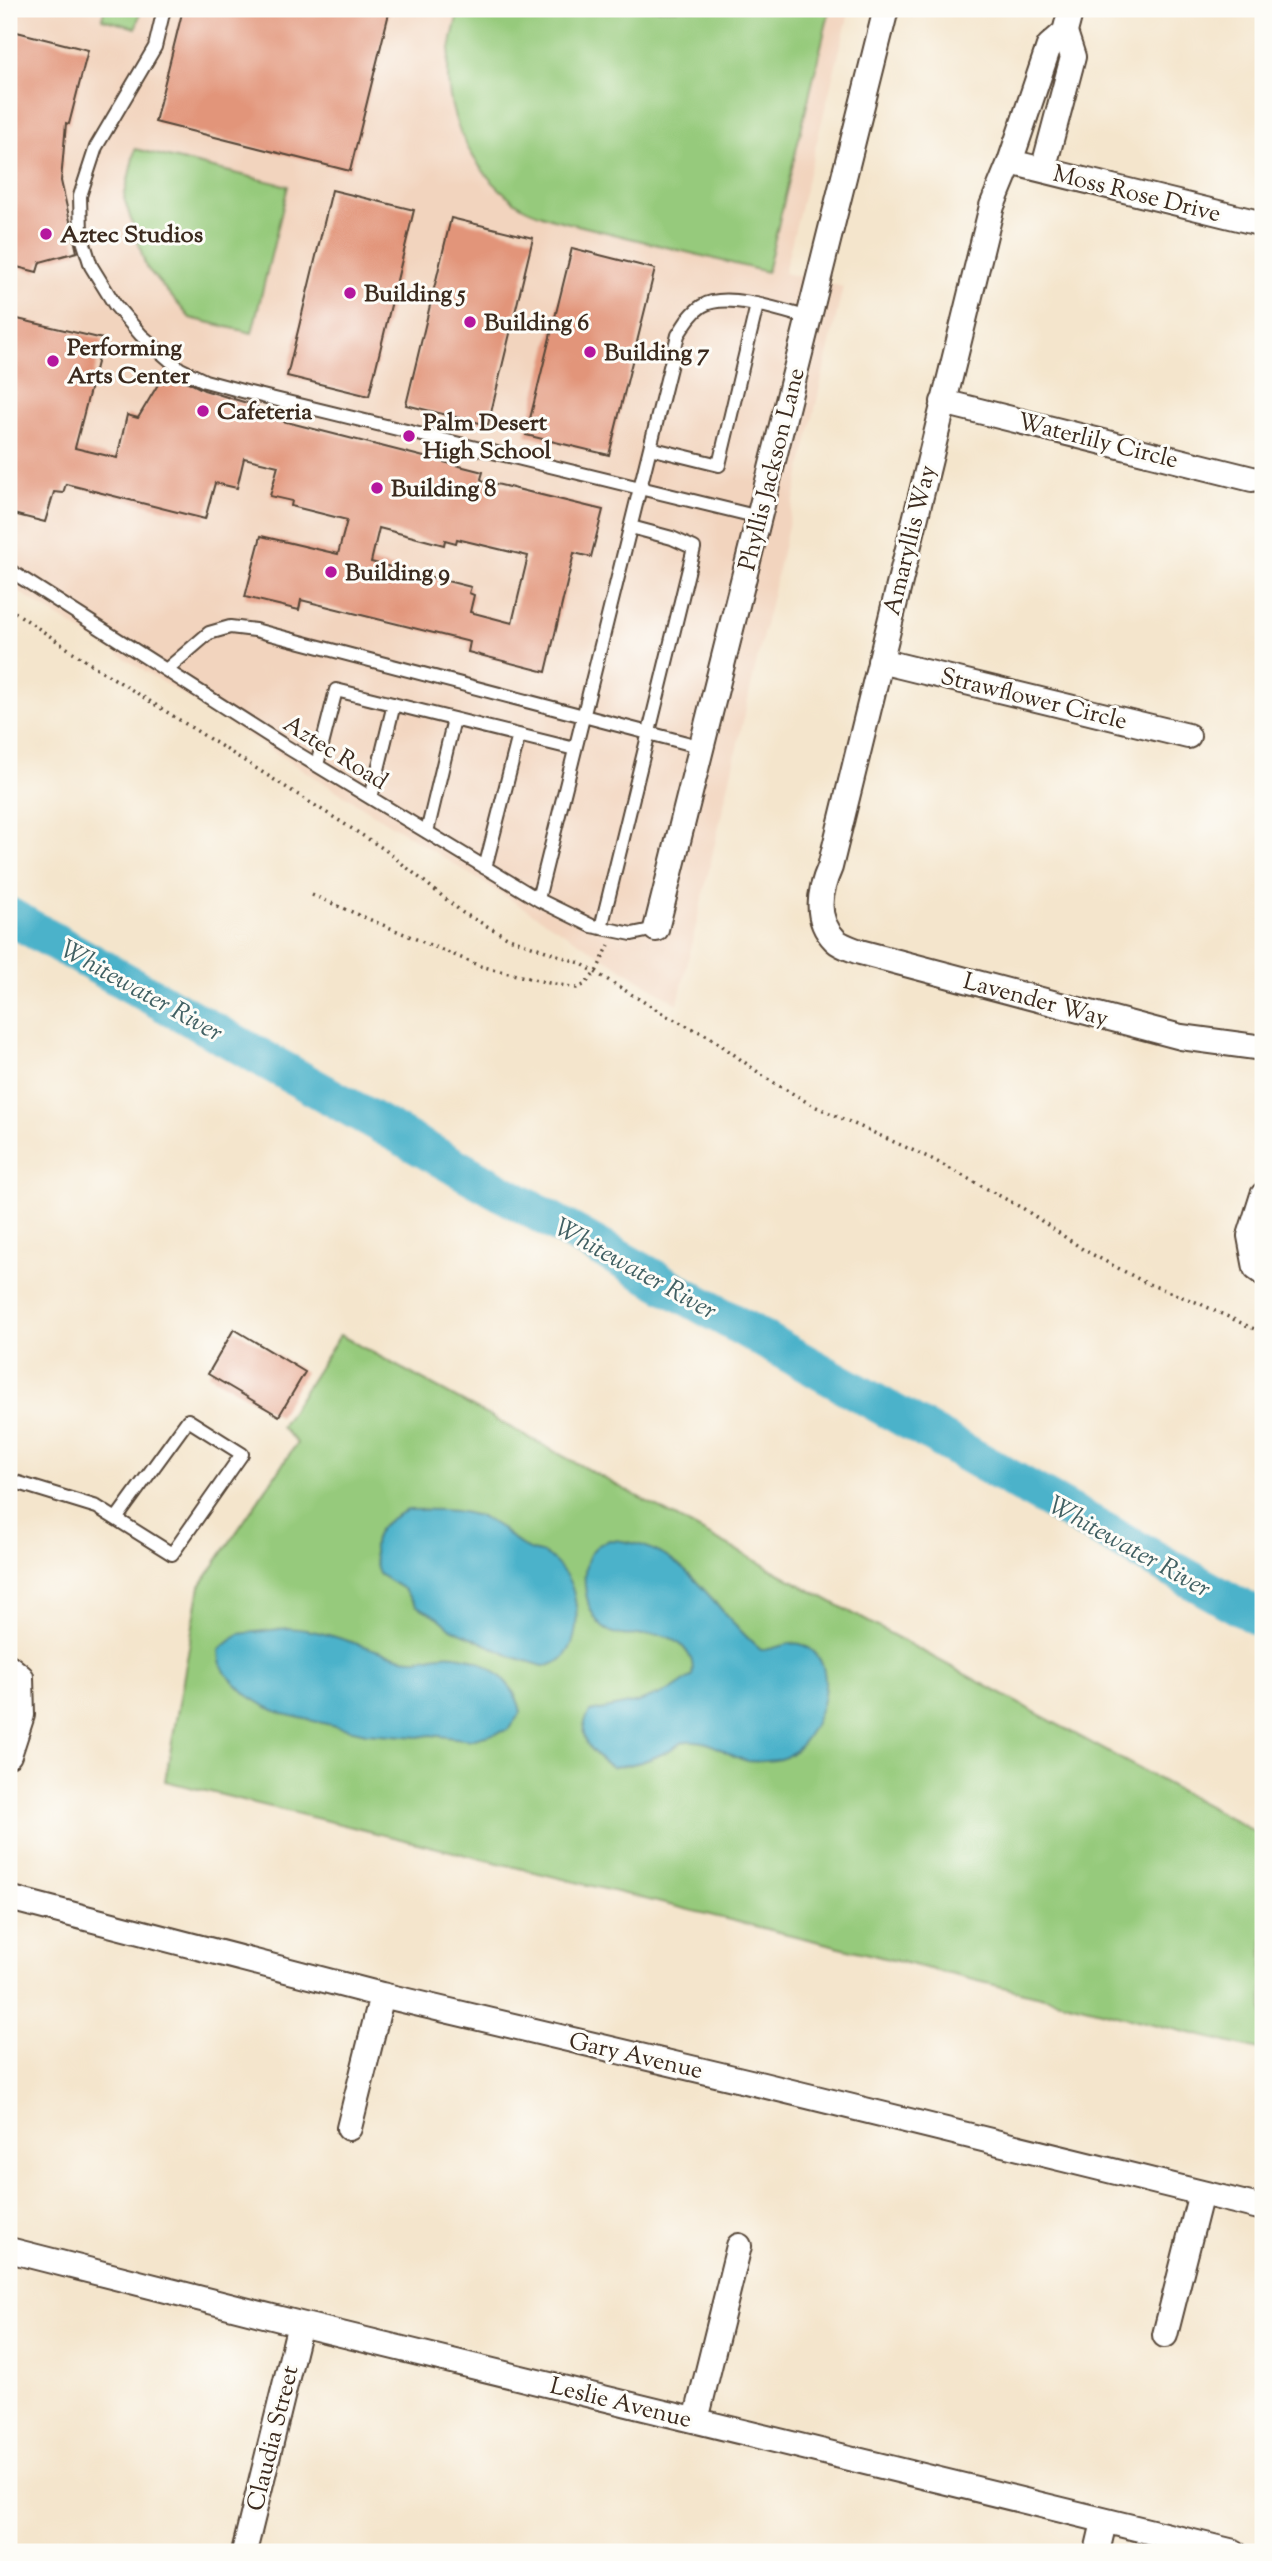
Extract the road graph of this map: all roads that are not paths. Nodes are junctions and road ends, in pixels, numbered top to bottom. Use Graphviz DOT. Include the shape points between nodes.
graph roads {
  1 [pos="164,9"];
  2 [pos="886,9"];
  3 [pos="1068,21"];
  4 [pos="1049,92"];
  5 [pos="1010,162"];
  6 [pos="1043,170"];
  7 [pos="1263,223"];
  8 [pos="757,305"];
  9 [pos="809,318"];
  10 [pos="943,402"];
  11 [pos="650,448"];
  12 [pos="1252,479"];
  13 [pos="641,487"];
  14 [pos="759,517"];
  15 [pos="631,527"];
  16 [pos="9,570"];
  17 [pos="880,661"];
  18 [pos="166,670"];
  19 [pos="394,704"];
  20 [pos="583,716"];
  21 [pos="454,719"];
  22 [pos="648,733"];
  23 [pos="519,735"];
  24 [pos="1188,736"];
  25 [pos="702,747"];
  26 [pos="575,749"];
  27 [pos="317,765"];
  28 [pos="371,798"];
  29 [pos="427,832"];
  30 [pos="485,868"];
  31 [pos="538,899"];
  32 [pos="821,921"];
  33 [pos="601,929"];
  34 [pos="656,929"];
  35 [pos="1263,1048"];
  36 [pos="1263,1195"];
  37 [pos="1263,1273"];
  38 [pos="9,1480"];
  39 [pos="116,1519"];
  40 [pos="15,1672"];
  41 [pos="9,1755"];
  42 [pos="9,1898"];
  43 [pos="382,1995"];
  44 [pos="349,2128"];
  45 [pos="1201,2193"];
  46 [pos="1263,2208"];
  47 [pos="739,2246"];
  48 [pos="9,2250"];
  49 [pos="300,2324"];
  50 [pos="1165,2335"];
  51 [pos="696,2420"];
  52 [pos="1104,2522"];
  53 [pos="244,2552"];
  54 [pos="1097,2552"];
  55 [pos="1234,2552"];
  1 -- 13 [label="lane" via="155,47 96,147 80,196 81,234 91,266 141,335 180,369 205,381"];
  2 -- 9 [label="street, Phyllis Jackson Lane"];
  3 -- 4 [label="street" via="1073,57"];
  4 -- 5 [label="street, Amaryllis Way"];
  4 -- 6 [label="street"];
  5 -- 6 [label="street, Moss Rose Drive"];
  5 -- 10 [label="street, Amaryllis Way" via="992,206"];
  6 -- 7 [label="street, Moss Rose Drive"];
  8 -- 9 [label="lane"];
  8 -- 11 [label="lane" via="719,300 704,304 691,315 678,335"];
  8 -- 11 [label="lane" via="719,465"];
  9 -- 14 [label="street, Phyllis Jackson Lane"];
  10 -- 12 [label="street, Waterlily Circle"];
  10 -- 17 [label="street, Amaryllis Way"];
  11 -- 13 [label="lane"];
  13 -- 14 [label="lane"];
  13 -- 15 [label="lane"];
  14 -- 25 [label="street, Phyllis Jackson Lane"];
  15 -- 20 [label="lane"];
  15 -- 22 [label="lane" via="694,548"];
  16 -- 18 [label="lane, Aztec Road"];
  17 -- 24 [label="street, Strawflower Circle"];
  17 -- 32 [label="street, Amaryllis Way" via="821,889"];
  18 -- 20 [label="lane" via="209,633 230,626"];
  18 -- 27 [label="lane, Aztec Road"];
  19 -- 21 [label="lane"];
  19 -- 27 [label="lane" via="336,690"];
  19 -- 28 [label="lane"];
  20 -- 22 [label="lane"];
  20 -- 26 [label="lane"];
  21 -- 23 [label="lane"];
  21 -- 29 [label="lane"];
  22 -- 25 [label="lane"];
  22 -- 33 [label="lane"];
  23 -- 26 [label="lane"];
  23 -- 30 [label="lane"];
  25 -- 34 [label="street, Phyllis Jackson Lane"];
  26 -- 31 [label="lane"];
  27 -- 28 [label="lane, Aztec Road"];
  28 -- 29 [label="lane, Aztec Road"];
  29 -- 30 [label="lane, Aztec Road"];
  30 -- 31 [label="lane, Aztec Road"];
  31 -- 33 [label="lane, Aztec Road"];
  32 -- 35 [label="street, Lavender Way" via="836,941 860,953 1181,1037"];
  33 -- 34 [label="lane, Aztec Road" via="632,934"];
  36 -- 37 [label="street" via="1250,1236 1256,1268"];
  38 -- 39 [label="lane" via="97,1507"];
  39 -- 39 [label="lane" via="172,1555 243,1454 188,1420"];
  40 -- 41 [label="street" via="22,1715"];
  42 -- 43 [label="street, Gary Avenue"];
  43 -- 44 [label="street"];
  43 -- 45 [label="street, Gary Avenue"];
  45 -- 46 [label="street, Gary Avenue"];
  45 -- 50 [label="street"];
  47 -- 51 [label="street"];
  48 -- 49 [label="street, Leslie Avenue"];
  49 -- 51 [label="street, Leslie Avenue"];
  49 -- 53 [label="street, Claudia Street"];
  51 -- 52 [label="street, Leslie Avenue"];
  52 -- 54 [label="street"];
  52 -- 55 [label="street, Leslie Avenue"];
}
